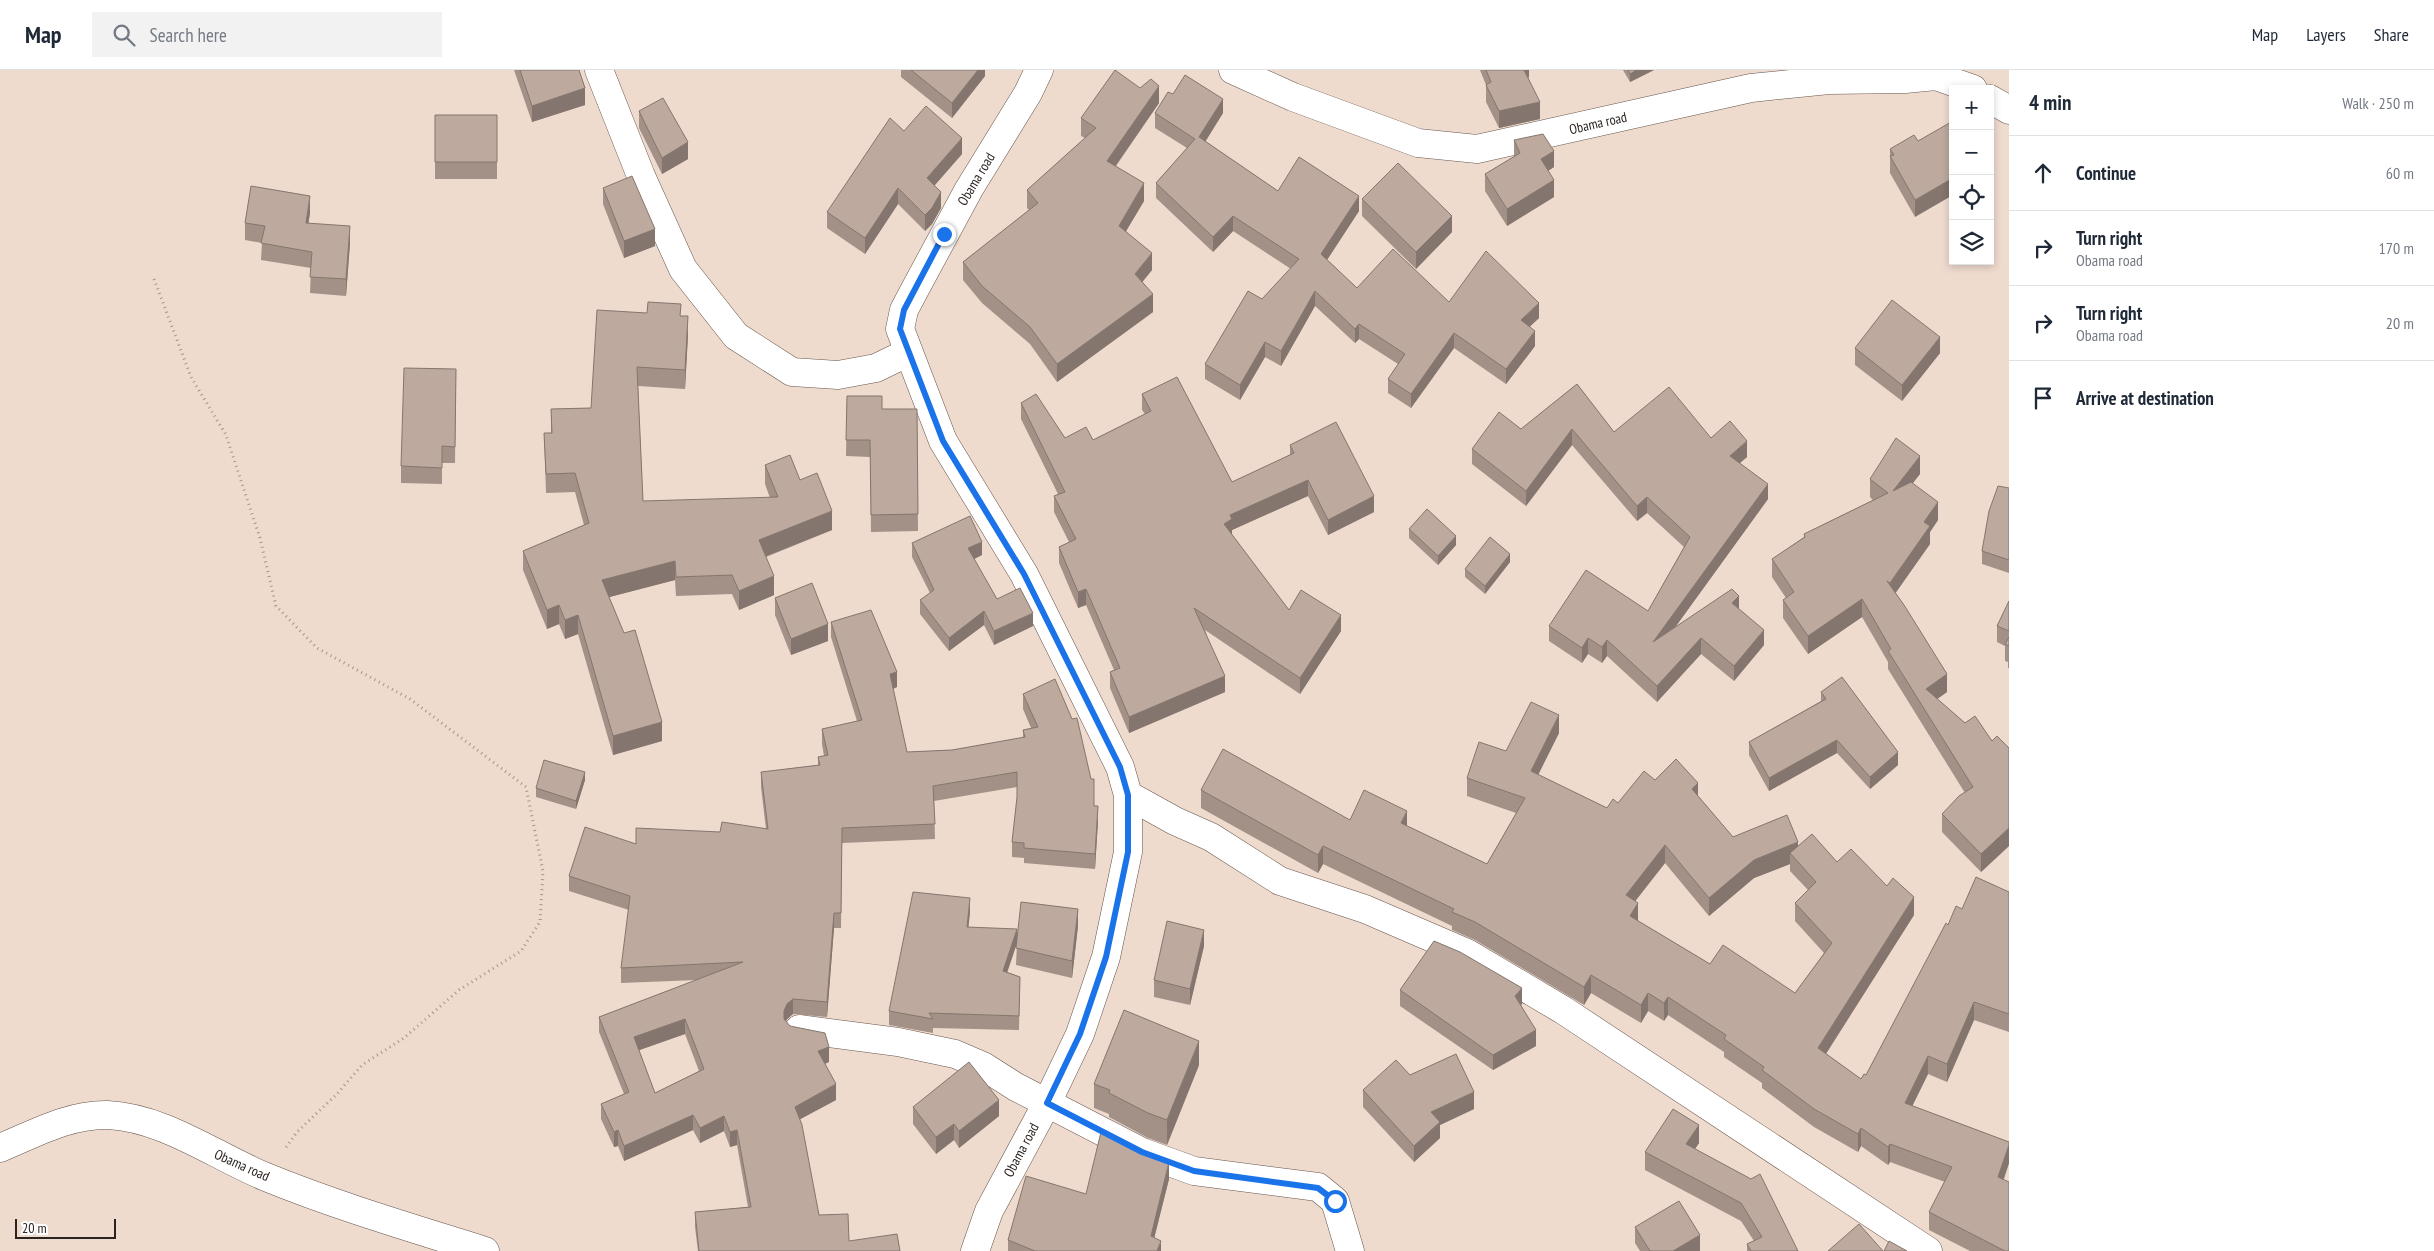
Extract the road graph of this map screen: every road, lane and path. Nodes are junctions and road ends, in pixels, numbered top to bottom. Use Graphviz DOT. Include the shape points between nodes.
graph roads {
  1 [pos="599,70"];
  2 [pos="1039,70"];
  3 [pos="1233,70"];
  4 [pos="1962,85"];
  5 [pos="1994,101"];
  6 [pos="2009,110"];
  7 [pos="154,279"];
  8 [pos="909,352"];
  9 [pos="1128,795"];
  10 [pos="799,1029"];
  11 [pos="1047,1103"];
  12 [pos="0,1148"];
  13 [pos="266,1177"];
  14 [pos="485,1251"];
  15 [pos="975,1251"];
  16 [pos="1350,1251"];
  17 [pos="1928,1251"];
  1 -- 8 [label="street" via="641,176 683,269 736,336 792,372 838,375 876,368"];
  2 -- 8 [label="street, Obama road" via="969,189 904,310 900,329"];
  3 -- 4 [label="street, Obama road" via="1293,97 1418,143 1477,150 1751,88 1829,80 1936,76"];
  5 -- 6 [label="street"];
  7 -- 13 [label="path" via="191,377 226,435 260,538 276,606 317,648 410,699 526,787 543,871 540,922 521,951 459,990 404,1038 362,1065 297,1132"];
  8 -- 9 [label="street, Obama road" via="943,441 1024,574 1120,767"];
  9 -- 11 [label="street, Obama road" via="1128,852 1106,957 1080,1034"];
  9 -- 17 [label="street" via="1211,837 1280,881 1366,909 1467,954 1563,1010"];
  10 -- 11 [label="street" via="898,1042 955,1054 983,1066"];
  11 -- 15 [label="street, Obama road" via="989,1211"];
  11 -- 16 [label="street" via="1142,1152 1194,1171 1318,1188 1335,1201"];
  12 -- 13 [label="street, Obama road" via="62,1121 107,1115 152,1123"];
  13 -- 14 [label="street, Obama road" via="379,1218"];
}
